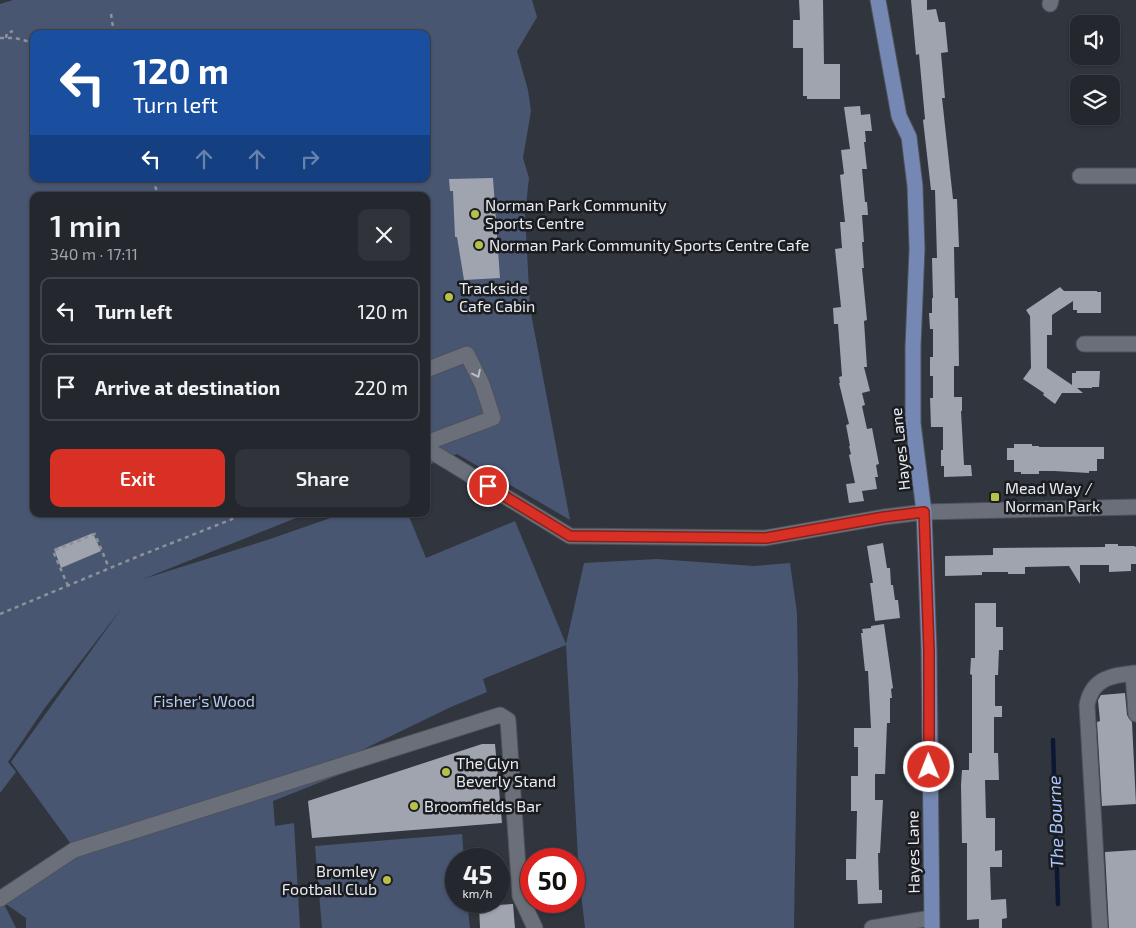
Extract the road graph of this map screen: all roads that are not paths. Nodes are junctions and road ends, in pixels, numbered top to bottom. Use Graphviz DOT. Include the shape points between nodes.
graph roads {
  1 [pos="878,0"];
  2 [pos="1080,176"];
  3 [pos="1136,176"];
  4 [pos="1084,344"];
  5 [pos="1136,344"];
  6 [pos="430,368"];
  7 [pos="430,442"];
  8 [pos="430,448"];
  9 [pos="1136,507"];
  10 [pos="924,512"];
  11 [pos="1135,673"];
  12 [pos="1136,714"];
  13 [pos="0,899"];
  14 [pos="932,923"];
  15 [pos="535,928"];
  16 [pos="872,928"];
  17 [pos="1100,928"];
  1 -- 10 [label="main road, Hayes Lane" via="899,116 909,137 915,186 917,249 912,346 913,423"];
  2 -- 3 [label="street"];
  4 -- 5 [label="street"];
  6 -- 7 [label="street, one-way" via="467,354 482,384 493,418"];
  8 -- 10 [label="street" via="570,536 766,538"];
  9 -- 10 [label="street"];
  10 -- 14 [label="main road, Hayes Lane"];
  11 -- 12 [label="street"];
  11 -- 17 [label="street" via="1111,676 1102,681 1089,696 1087,705"];
  13 -- 15 [label="street" via="74,850 500,715 508,720 520,896"];
  14 -- 16 [label="street"];
}
